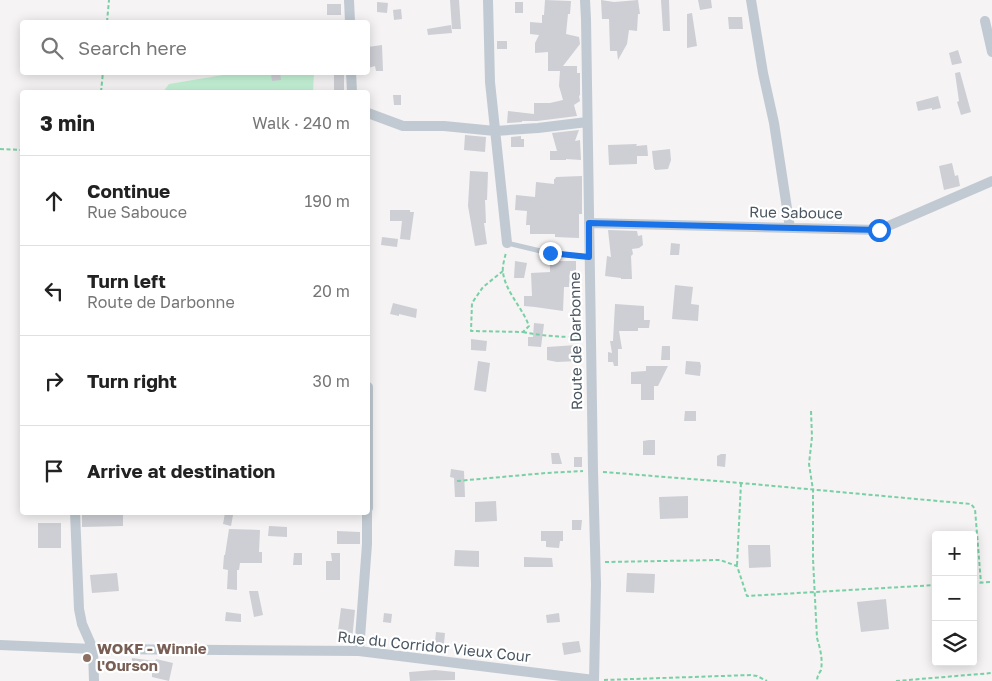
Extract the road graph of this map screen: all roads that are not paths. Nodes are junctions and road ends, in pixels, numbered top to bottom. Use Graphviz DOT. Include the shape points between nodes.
graph roads {
  1 [pos="349,0"];
  2 [pos="488,0"];
  3 [pos="584,0"];
  4 [pos="751,0"];
  5 [pos="350,20"];
  6 [pos="985,21"];
  7 [pos="992,52"];
  8 [pos="351,75"];
  9 [pos="352,90"];
  10 [pos="370,114"];
  11 [pos="587,122"];
  12 [pos="495,131"];
  13 [pos="992,181"];
  14 [pos="589,223"];
  15 [pos="790,228"];
  16 [pos="507,244"];
  17 [pos="589,257"];
  18 [pos="75,515"];
  19 [pos="368,515"];
  20 [pos="0,645"];
  21 [pos="93,649"];
  22 [pos="359,651"];
  23 [pos="94,681"];
  24 [pos="594,681"];
  1 -- 5 [label="street"];
  2 -- 12 [label="street"];
  3 -- 11 [label="street, Route de Darbonne"];
  4 -- 15 [label="street"];
  6 -- 7 [label="street"];
  8 -- 9 [label="street"];
  10 -- 12 [label="street" via="403,126"];
  11 -- 12 [label="street"];
  11 -- 14 [label="street, Route de Darbonne"];
  12 -- 16 [label="street"];
  13 -- 15 [label="street, Rue Sabouce" via="879,230"];
  14 -- 15 [label="street, Rue Sabouce"];
  14 -- 17 [label="street, Route de Darbonne"];
  16 -- 17 [label="lane"];
  17 -- 24 [label="street, Route de Darbonne" via="596,562"];
  18 -- 21 [label="street" via="79,609"];
  19 -- 22 [label="street"];
  20 -- 21 [label="street, Rue du Corridor Vieux Cour"];
  21 -- 22 [label="street, Rue du Corridor Vieux Cour"];
  21 -- 23 [label="street"];
  22 -- 24 [label="street, Rue du Corridor Vieux Cour"];
}
